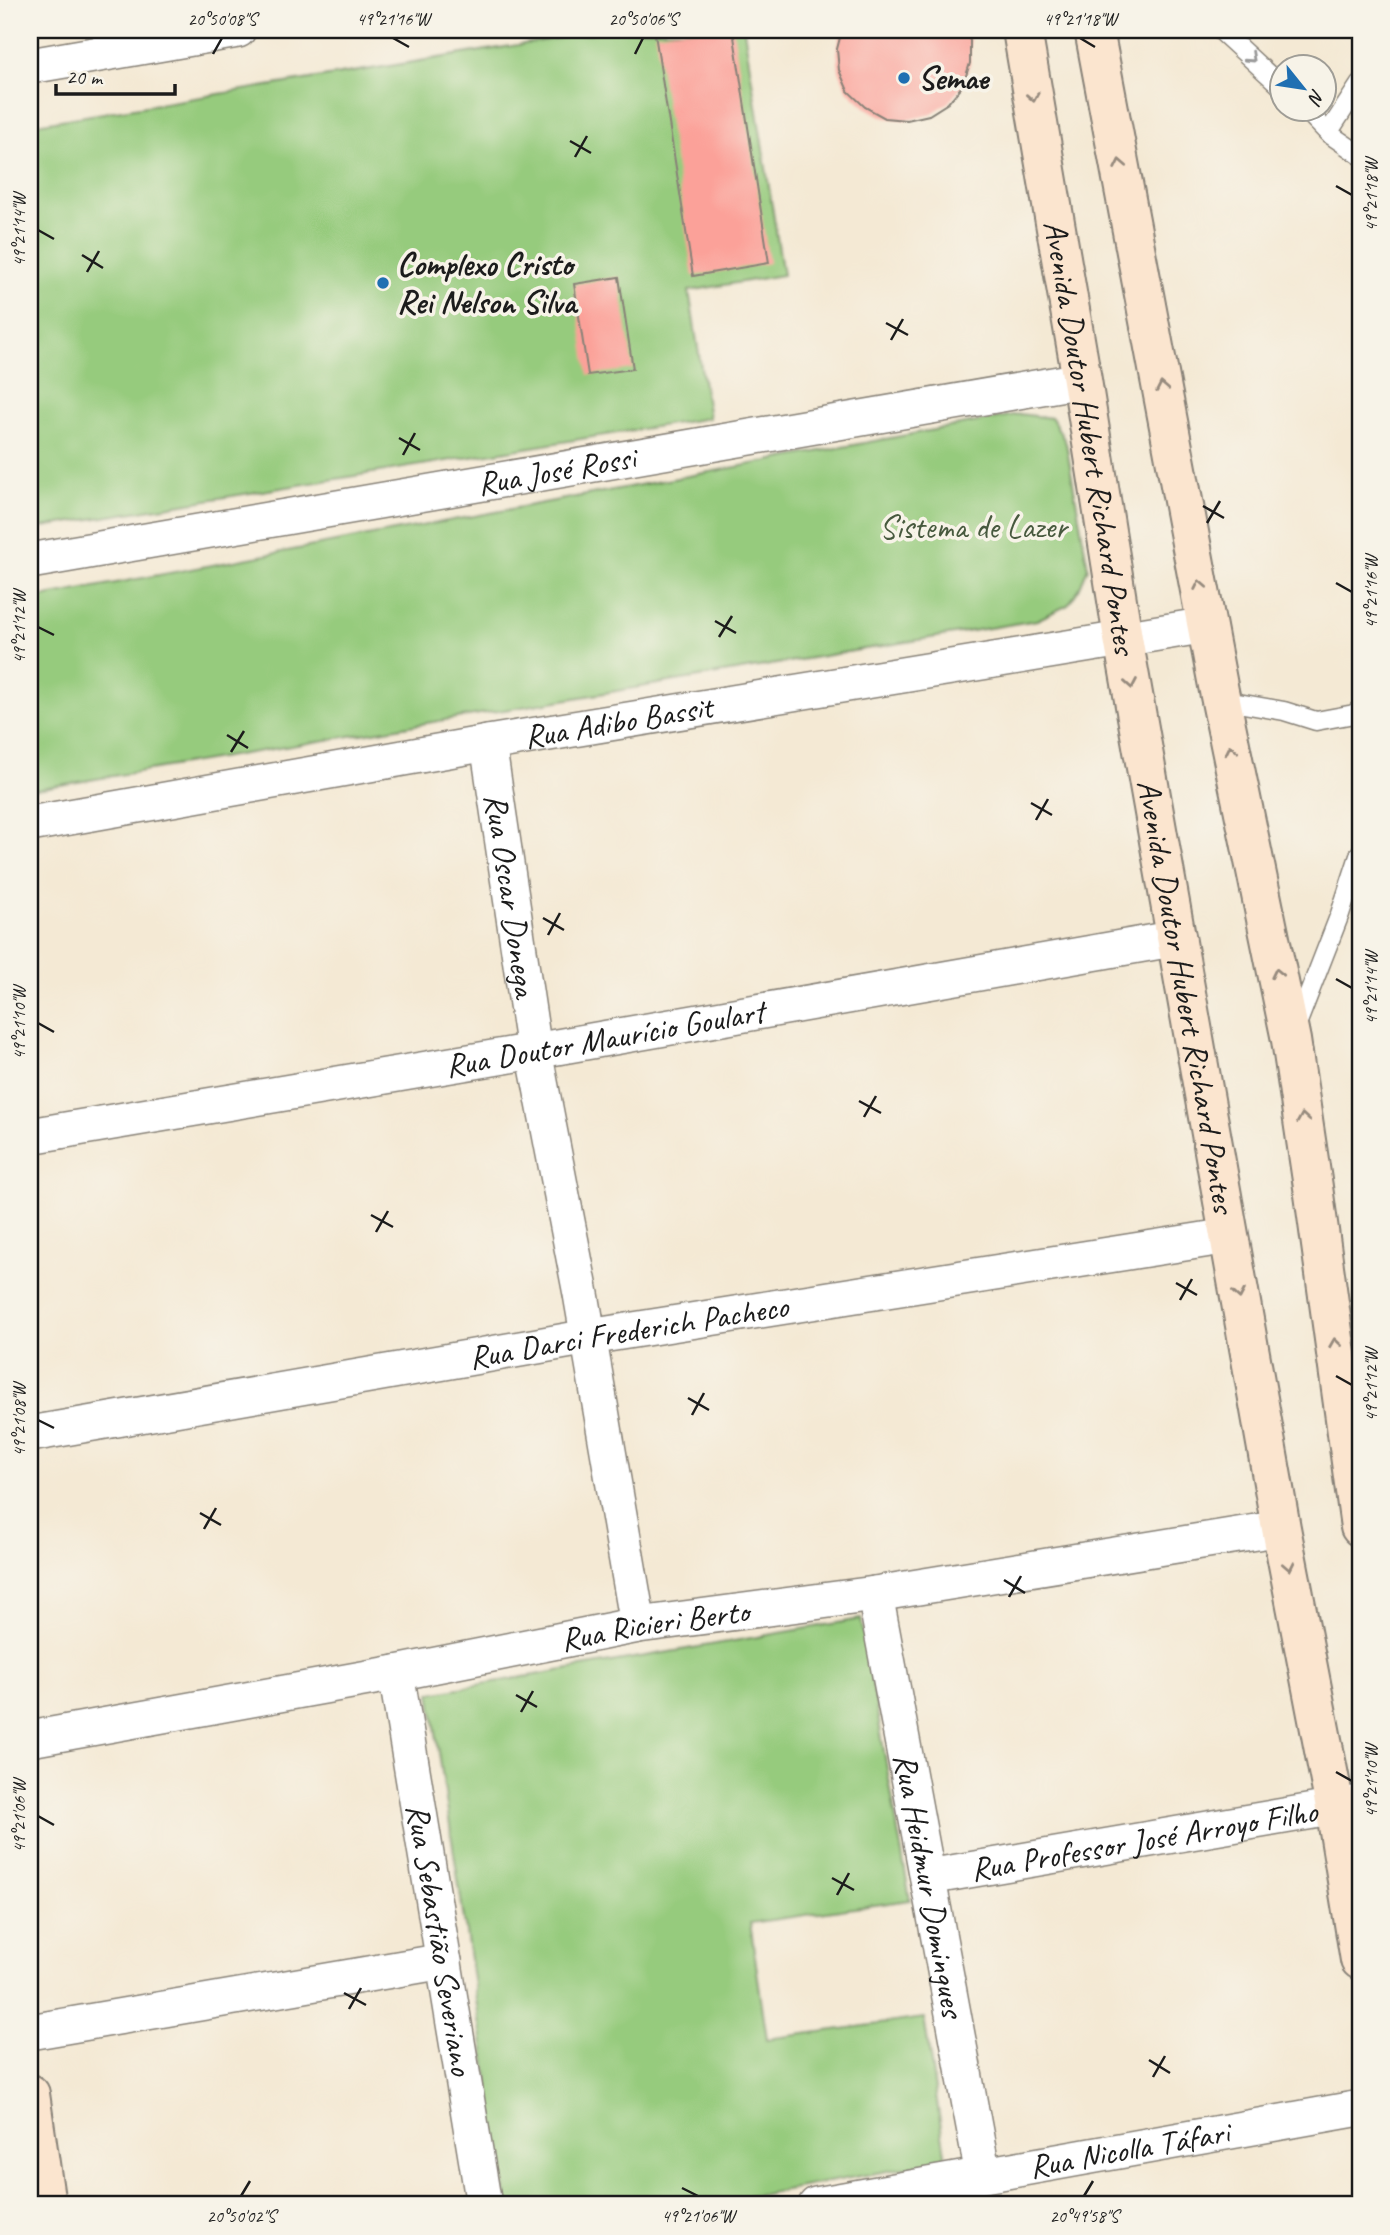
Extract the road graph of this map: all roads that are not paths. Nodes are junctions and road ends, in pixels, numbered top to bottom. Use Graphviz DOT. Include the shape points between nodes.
graph roads {
  1 [pos="238,30"];
  2 [pos="1022,30"];
  3 [pos="1094,30"];
  4 [pos="1220,30"];
  5 [pos="30,66"];
  6 [pos="1268,74"];
  7 [pos="1360,84"];
  8 [pos="1317,122"];
  9 [pos="1328,133"];
  10 [pos="1360,155"];
  11 [pos="1082,380"];
  12 [pos="30,561"];
  13 [pos="1207,625"];
  14 [pos="1123,638"];
  15 [pos="1221,700"];
  16 [pos="1360,709"];
  17 [pos="488,743"];
  18 [pos="30,824"];
  19 [pos="1360,853"];
  20 [pos="1178,938"];
  21 [pos="1291,1040"];
  22 [pos="534,1051"];
  23 [pos="30,1136"];
  24 [pos="1229,1236"];
  25 [pos="589,1337"];
  26 [pos="30,1433"];
  27 [pos="1360,1527"];
  28 [pos="1281,1528"];
  29 [pos="875,1594"];
  30 [pos="638,1625"];
  31 [pos="396,1673"];
  32 [pos="30,1739"];
  33 [pos="1348,1805"];
  34 [pos="928,1877"];
  35 [pos="1360,1960"];
  36 [pos="444,1961"];
  37 [pos="30,2032"];
  38 [pos="30,2094"];
  39 [pos="1360,2108"];
  40 [pos="983,2175"];
  41 [pos="46,2205"];
  42 [pos="484,2205"];
  43 [pos="816,2205"];
  1 -- 5 [label="street"];
  2 -- 11 [label="main road, Avenida Doutor Hubert Richard Pontes, one-way"];
  13 -- 3 [label="main road, one-way"];
  4 -- 6 [label="lane, one-way"];
  7 -- 9 [label="lane"];
  8 -- 9 [label="lane"];
  9 -- 10 [label="lane"];
  11 -- 12 [label="street, Rua José Rossi"];
  11 -- 14 [label="main road, Avenida Doutor Hubert Richard Pontes"];
  13 -- 14 [label="street, Rua Adibo Bassit"];
  13 -- 15 [label="main road"];
  14 -- 17 [label="street, Rua Adibo Bassit"];
  14 -- 20 [label="main road, Avenida Doutor Hubert Richard Pontes, one-way"];
  15 -- 16 [label="lane" via="1316,722"];
  21 -- 15 [label="main road, one-way"];
  17 -- 18 [label="street, Rua Adibo Bassit"];
  17 -- 22 [label="street, Rua Oscar Donega"];
  19 -- 21 [label="lane"];
  20 -- 22 [label="street, Rua Doutor Maurício Goulart"];
  20 -- 24 [label="main road, Avenida Doutor Hubert Richard Pontes"];
  27 -- 21 [label="main road, one-way"];
  22 -- 23 [label="street, Rua Doutor Maurício Goulart"];
  22 -- 25 [label="street, Rua Oscar Donega"];
  24 -- 25 [label="street, Rua Darci Frederich Pacheco"];
  24 -- 28 [label="main road, Avenida Doutor Hubert Richard Pontes, one-way"];
  25 -- 26 [label="street, Rua Darci Frederich Pacheco"];
  25 -- 30 [label="street, Rua Oscar Donega"];
  28 -- 29 [label="street, Rua Ricieri Berto"];
  28 -- 33 [label="main road, Avenida Doutor Hubert Richard Pontes, one-way"];
  29 -- 30 [label="street, Rua Ricieri Berto"];
  29 -- 34 [label="street, Rua Heidmur Domingues"];
  30 -- 31 [label="street, Rua Ricieri Berto"];
  31 -- 32 [label="street, Rua Ricieri Berto"];
  31 -- 36 [label="street, Rua Sebastião Severiano"];
  33 -- 34 [label="street, Rua Professor José Arroyo Filho"];
  33 -- 35 [label="main road, Avenida Doutor Hubert Richard Pontes"];
  34 -- 40 [label="street, Rua Heidmur Domingues"];
  36 -- 37 [label="street"];
  36 -- 42 [label="street, Rua Sebastião Severiano"];
  38 -- 41 [label="main road"];
  39 -- 40 [label="street, Rua Nicolla Táfari"];
  40 -- 43 [label="street, Rua Nicolla Táfari"];
}
